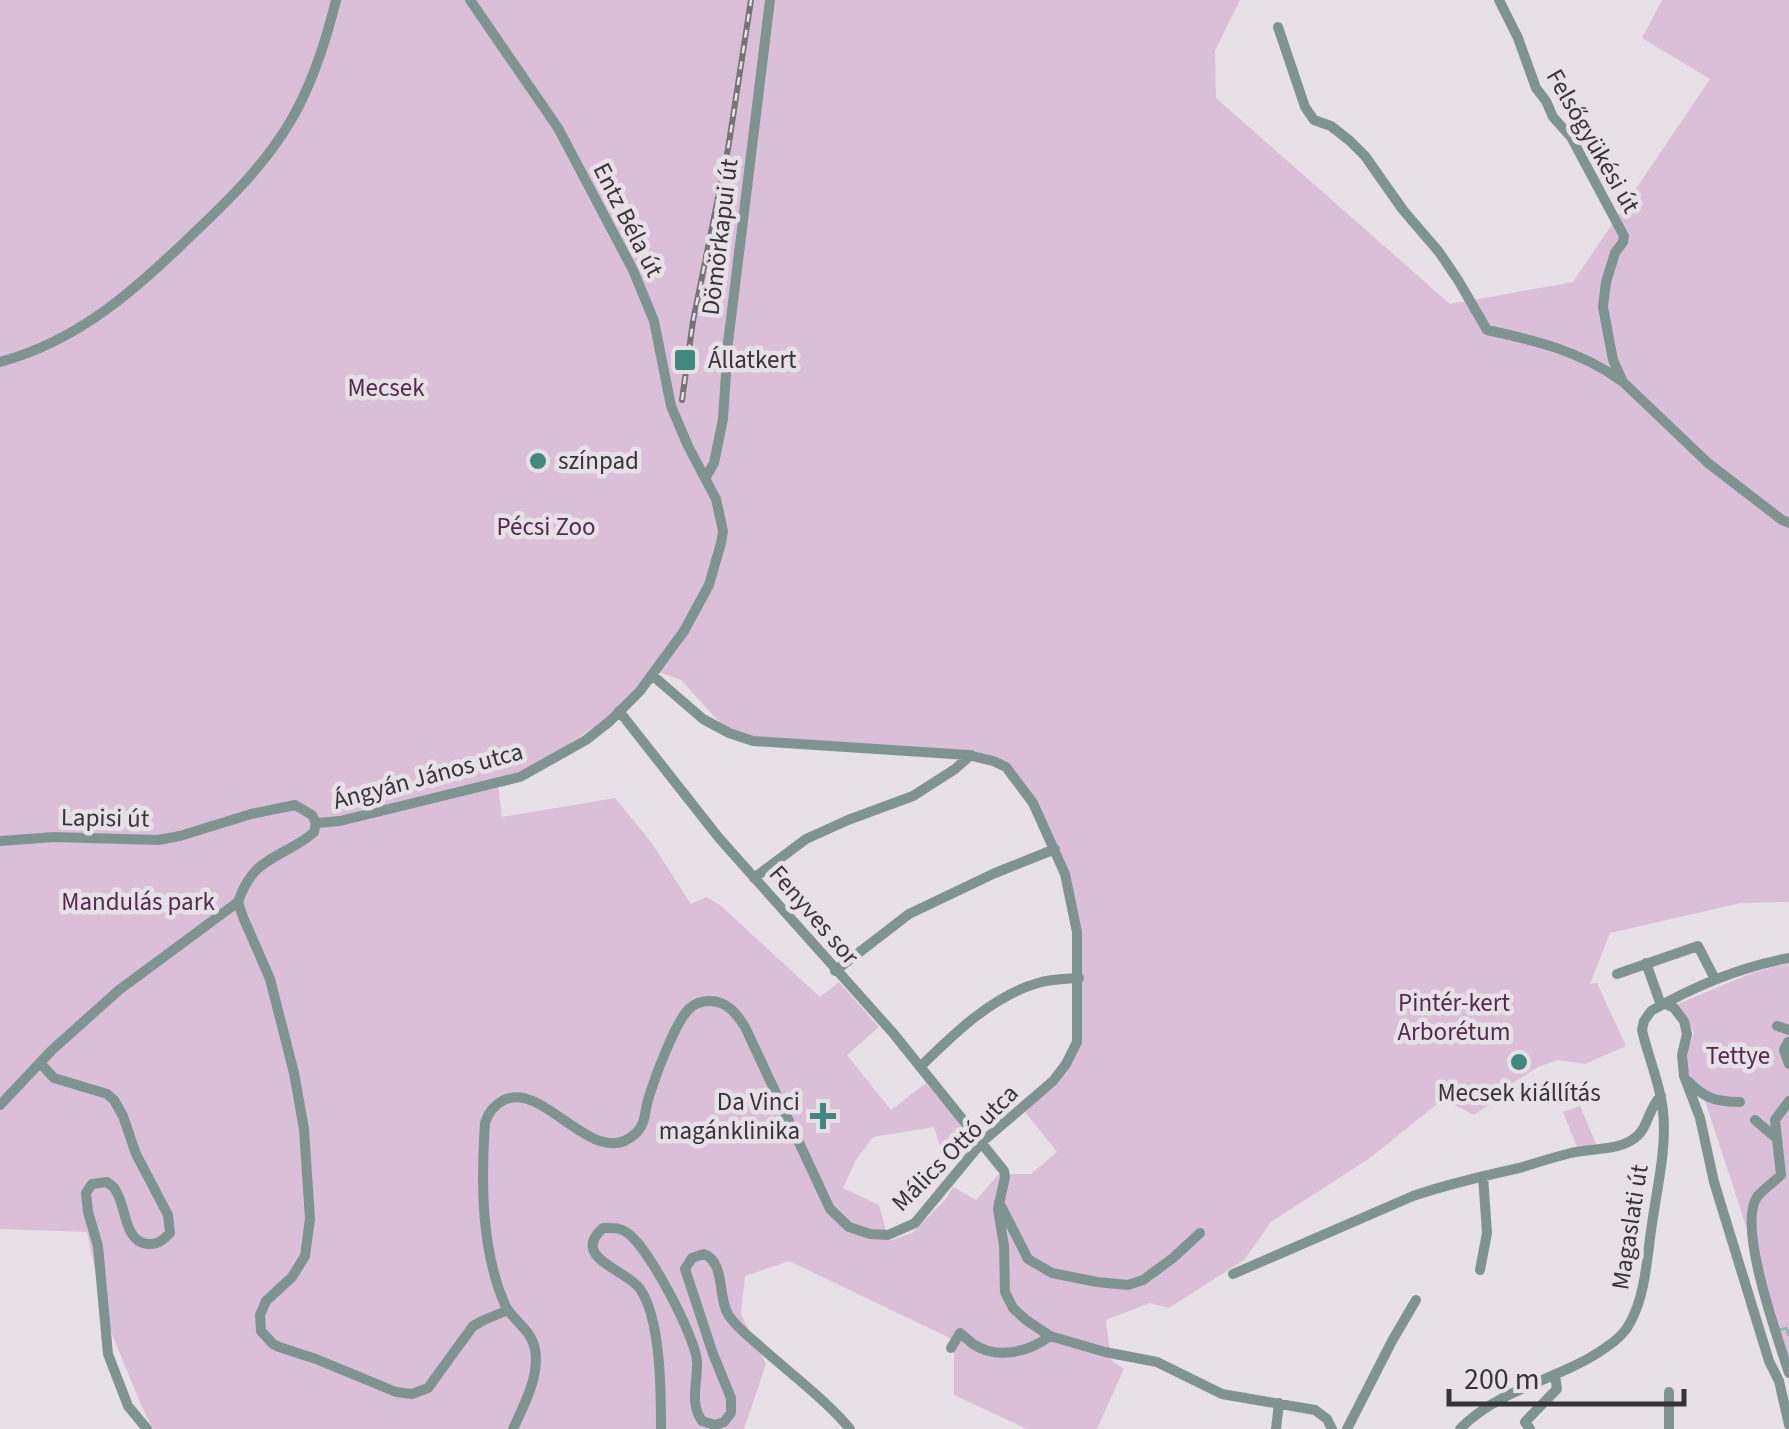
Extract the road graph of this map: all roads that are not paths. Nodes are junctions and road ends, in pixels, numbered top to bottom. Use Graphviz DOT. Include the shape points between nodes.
graph roads {
  1 [pos="336,0"];
  2 [pos="470,0"];
  3 [pos="770,0"];
  4 [pos="1499,0"];
  5 [pos="1278,27"];
  6 [pos="1610,346"];
  7 [pos="1587,359"];
  8 [pos="0,362"];
  9 [pos="1623,382"];
  10 [pos="706,478"];
  11 [pos="1789,522"];
  12 [pos="652,675"];
  13 [pos="620,712"];
  14 [pos="972,755"];
  15 [pos="316,823"];
  16 [pos="0,841"];
  17 [pos="1055,849"];
  18 [pos="754,878"];
  19 [pos="238,902"];
  20 [pos="1789,958"];
  21 [pos="1646,964"];
  22 [pos="836,971"];
  23 [pos="1617,974"];
  24 [pos="1078,978"];
  25 [pos="1715,979"];
  26 [pos="1662,1004"];
  27 [pos="1788,1042"];
  28 [pos="40,1062"];
  29 [pos="1789,1064"];
  30 [pos="920,1066"];
  31 [pos="1684,1076"];
  32 [pos="1661,1096"];
  33 [pos="1789,1101"];
  34 [pos="1740,1102"];
  35 [pos="0,1104"];
  36 [pos="1755,1120"];
  37 [pos="1777,1139"];
  38 [pos="982,1142"];
  39 [pos="1482,1176"];
  40 [pos="1005,1222"];
  41 [pos="1200,1232"];
  42 [pos="1480,1270"];
  43 [pos="1233,1274"];
  44 [pos="1416,1300"];
  45 [pos="508,1310"];
  46 [pos="1050,1336"];
  47 [pos="951,1348"];
  48 [pos="1555,1376"];
  49 [pos="1786,1376"];
  50 [pos="1668,1392"];
  51 [pos="1279,1403"];
  52 [pos="1789,1425"];
  53 [pos="147,1429"];
  54 [pos="513,1429"];
  55 [pos="660,1429"];
  56 [pos="850,1429"];
  57 [pos="1276,1429"];
  58 [pos="1332,1429"];
  59 [pos="1347,1429"];
  60 [pos="1460,1429"];
  61 [pos="1530,1429"];
  62 [pos="1669,1429"];
  1 -- 8 [label="street" via="290,121 255,172 139,286 48,344"];
  2 -- 10 [label="street, Entz Béla út" via="558,128 633,270 654,322 671,406"];
  3 -- 10 [label="street, Dömörkapui út" via="723,418"];
  4 -- 6 [label="street, Felsőgyükési út" via="1536,88 1624,236 1606,282"];
  5 -- 7 [label="street" via="1305,107 1365,156 1439,252 1487,330"];
  6 -- 7 [label="street"];
  6 -- 9 [label="street, Felsőgyükési út"];
  7 -- 9 [label="street"];
  9 -- 11 [label="street, Felsőgyükési út" via="1708,463"];
  10 -- 12 [label="street, Ángyán János utca" via="723,531 717,560 694,614"];
  12 -- 13 [label="street, Ángyán János utca"];
  12 -- 14 [label="street, Málics Ottó utca" via="703,719 753,741"];
  13 -- 15 [label="street, Ángyán János utca" via="520,777"];
  13 -- 18 [label="street, Fenyves sor"];
  14 -- 17 [label="street, Málics Ottó utca" via="1006,767"];
  14 -- 18 [label="street" via="913,796 806,839"];
  15 -- 16 [label="street, Lapisi út" via="295,805 158,840"];
  15 -- 19 [label="street, Ángyán János utca" via="308,837 261,864"];
  17 -- 22 [label="street" via="909,914"];
  17 -- 24 [label="street, Málics Ottó utca" via="1078,932"];
  18 -- 22 [label="street, Fenyves sor"];
  19 -- 28 [label="street, Ángyán János utca" via="119,990"];
  19 -- 45 [label="street" via="270,978 294,1072 310,1220 305,1256 266,1301 261,1331 279,1347 412,1394 428,1388 474,1326"];
  20 -- 25 [label="street"];
  21 -- 23 [label="street"];
  21 -- 25 [label="street" via="1698,946"];
  21 -- 26 [label="street"];
  22 -- 30 [label="street, Fenyves sor"];
  24 -- 30 [label="street" via="1011,995"];
  24 -- 38 [label="street, Málics Ottó utca" via="1077,1042 1066,1064"];
  25 -- 26 [label="street"];
  26 -- 31 [label="street" via="1684,1021"];
  26 -- 32 [label="street, Magaslati út" via="1642,1030"];
  27 -- 29 [label="street"];
  28 -- 35 [label="street, Ángyán János utca"];
  28 -- 53 [label="street" via="54,1078 114,1100 168,1215 166,1239 146,1244 130,1230 114,1188 92,1184 86,1192 108,1354 128,1406"];
  30 -- 38 [label="street, Fenyves sor"];
  31 -- 34 [label="street" via="1704,1097"];
  31 -- 49 [label="street" via="1769,1360"];
  32 -- 39 [label="street" via="1642,1133 1626,1144"];
  32 -- 48 [label="street, Magaslati út" via="1664,1147 1634,1316 1605,1348"];
  33 -- 37 [label="street" via="1775,1120"];
  36 -- 37 [label="street"];
  37 -- 49 [label="street" via="1781,1175 1756,1198 1752,1221 1756,1265"];
  38 -- 40 [label="street, Fenyves sor" via="1006,1178 999,1201"];
  38 -- 45 [label="street, Málics Ottó utca" via="915,1223 888,1235 849,1227 830,1209 740,1019 716,1002 696,1004 670,1043 644,1124 626,1140 601,1140 519,1096 488,1114 484,1212"];
  39 -- 42 [label="street" via="1486,1233"];
  39 -- 43 [label="street" via="1413,1196"];
  40 -- 41 [label="street" via="1039,1267 1128,1285"];
  40 -- 46 [label="street" via="1008,1301"];
  44 -- 59 [label="street"];
  45 -- 54 [label="street" via="528,1332 536,1364"];
  46 -- 47 [label="street" via="1008,1352 980,1347 960,1333"];
  46 -- 51 [label="street" via="1157,1362 1222,1394"];
  48 -- 60 [label="street, Magaslati út" via="1494,1402"];
  48 -- 61 [label="street" via="1557,1389 1525,1422"];
  49 -- 52 [label="street"];
  50 -- 62 [label="street"];
  51 -- 57 [label="street"];
  51 -- 58 [label="street" via="1315,1410"];
  55 -- 56 [label="street" via="648,1304 632,1279 595,1254 595,1237 604,1228 634,1238 680,1315 697,1358 694,1406 702,1421 715,1425 731,1412 685,1270 704,1254 714,1259 734,1323"];
}
